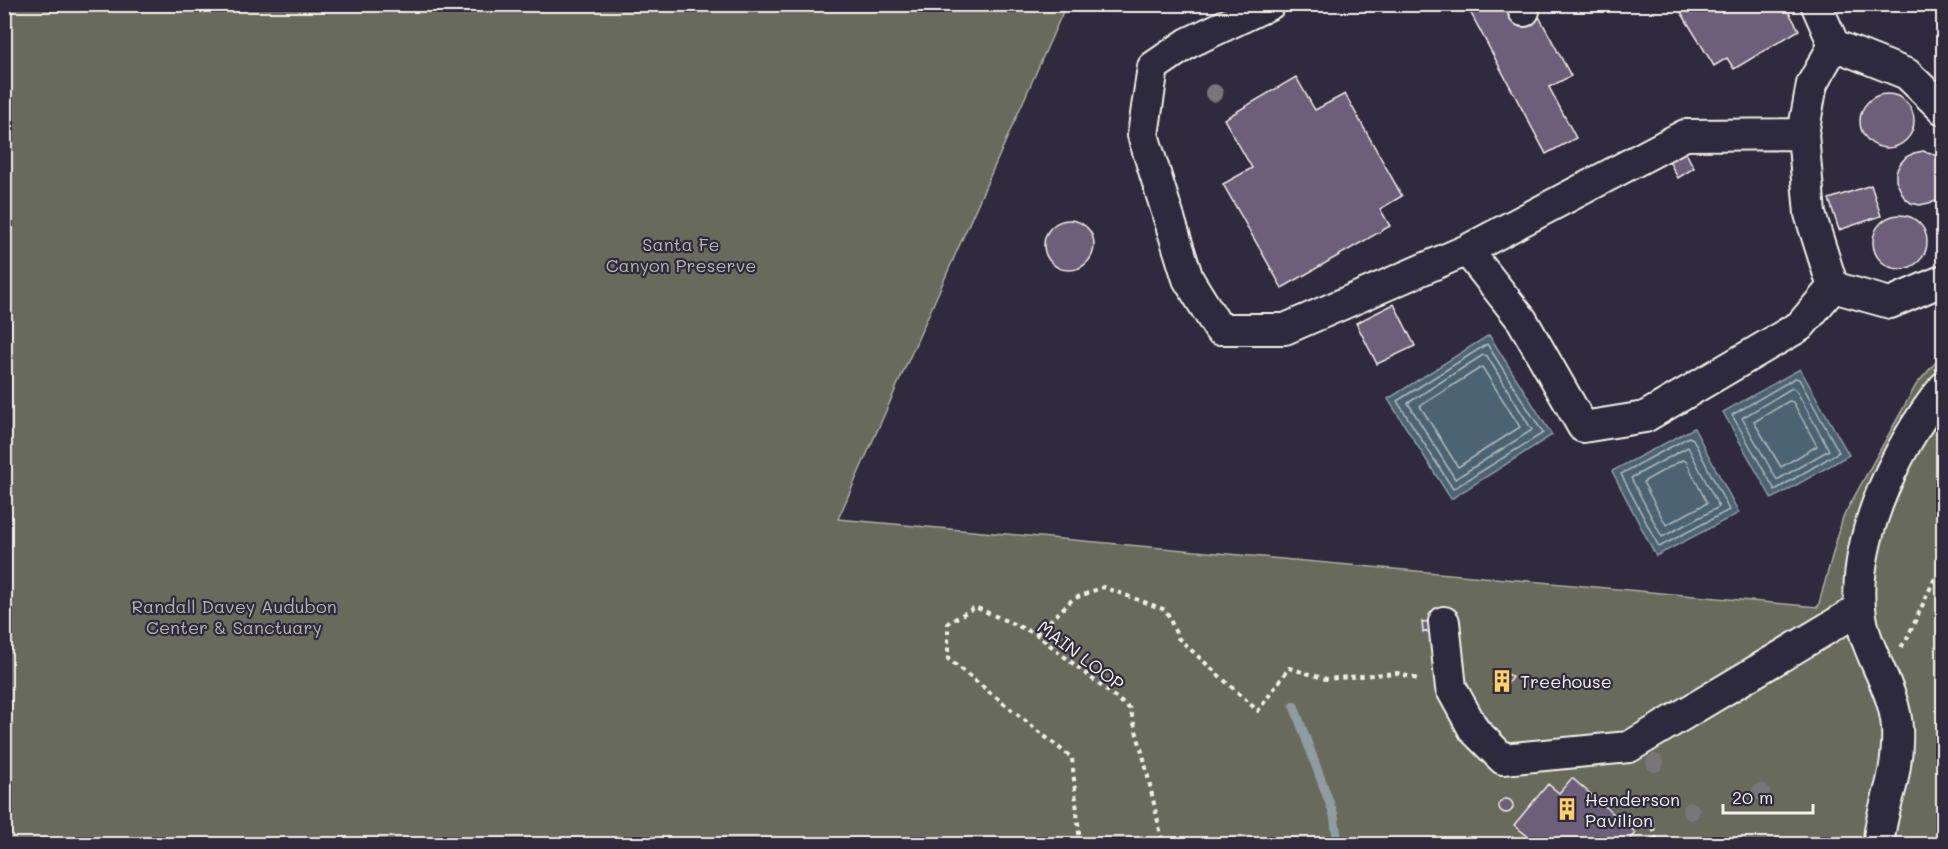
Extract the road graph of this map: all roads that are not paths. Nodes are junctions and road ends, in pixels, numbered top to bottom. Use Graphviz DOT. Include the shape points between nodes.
graph roads {
  1 [pos="1270,4"];
  2 [pos="1816,4"];
  3 [pos="1834,45"];
  4 [pos="1944,110"];
  5 [pos="1803,134"];
  6 [pos="1467,250"];
  7 [pos="1944,280"];
  8 [pos="1833,287"];
  9 [pos="1944,387"];
  10 [pos="1860,609"];
  11 [pos="1444,622"];
  12 [pos="1879,844"];
  1 -- 6 [label="street" via="1188,43 1154,67 1143,135 1188,279 1219,329 1286,329"];
  2 -- 3 [label="street"];
  3 -- 4 [label="street" via="1908,74"];
  3 -- 5 [label="street" via="1812,84"];
  5 -- 6 [label="street" via="1685,135"];
  5 -- 8 [label="street" via="1810,214"];
  6 -- 8 [label="street" via="1522,320 1583,427 1645,417 1800,326"];
  7 -- 8 [label="street" via="1890,303"];
  9 -- 10 [label="street" via="1932,400 1901,454 1873,518 1863,556"];
  10 -- 11 [label="street" via="1629,747 1503,759 1474,730 1450,688"];
  10 -- 12 [label="street" via="1897,726 1898,752"];
}
